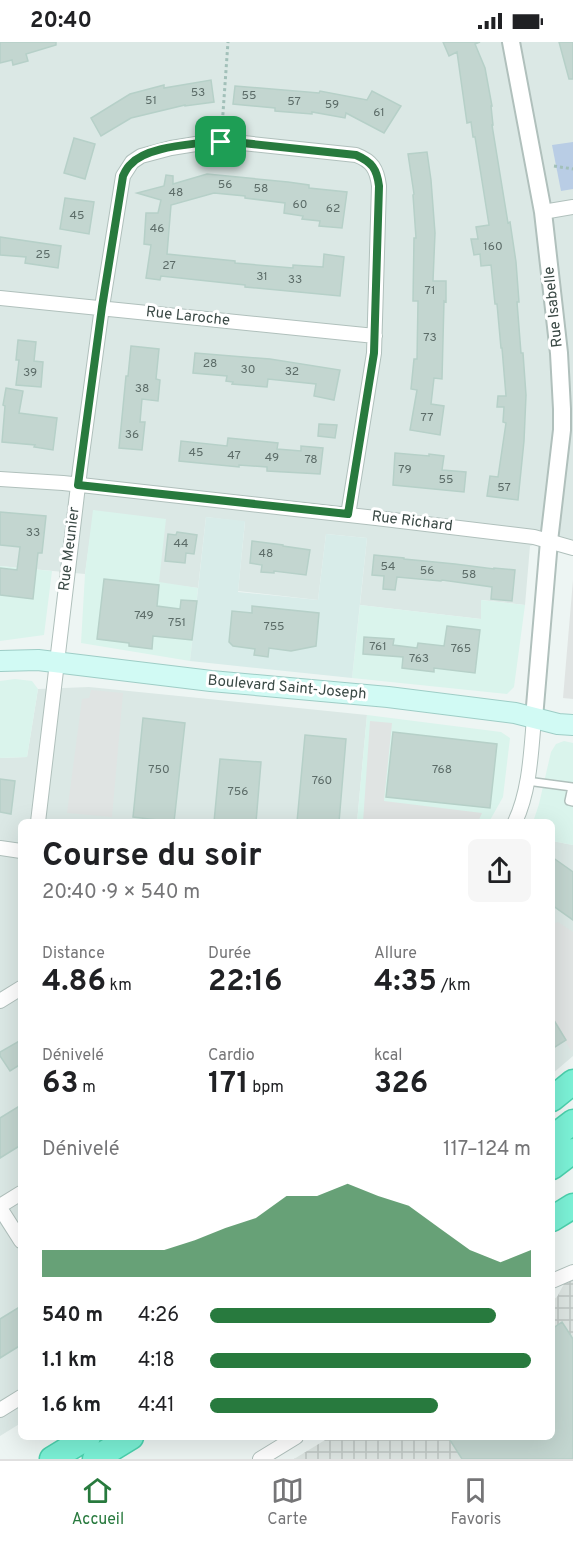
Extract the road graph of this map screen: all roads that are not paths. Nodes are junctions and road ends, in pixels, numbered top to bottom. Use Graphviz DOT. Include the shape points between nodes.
graph roads {
  1 [pos="511,42"];
  2 [pos="573,207"];
  3 [pos="543,212"];
  4 [pos="0,298"];
  5 [pos="102,307"];
  6 [pos="375,336"];
  7 [pos="0,479"];
  8 [pos="78,485"];
  9 [pos="348,514"];
  10 [pos="549,541"];
  11 [pos="573,548"];
  12 [pos="0,661"];
  13 [pos="57,663"];
  14 [pos="534,718"];
  15 [pos="573,726"];
  16 [pos="527,781"];
  17 [pos="573,784"];
  18 [pos="573,802"];
  19 [pos="38,819"];
  20 [pos="516,819"];
  21 [pos="0,848"];
  22 [pos="18,850"];
  23 [pos="18,990"];
  24 [pos="0,1001"];
  25 [pos="573,1082"];
  26 [pos="555,1097"];
  27 [pos="573,1122"];
  28 [pos="555,1136"];
  29 [pos="573,1151"];
  30 [pos="555,1165"];
  31 [pos="18,1195"];
  32 [pos="573,1206"];
  33 [pos="0,1207"];
  34 [pos="555,1217"];
  35 [pos="18,1236"];
  36 [pos="573,1272"];
  37 [pos="555,1280"];
  38 [pos="18,1399"];
  39 [pos="0,1410"];
  40 [pos="83,1440"];
  41 [pos="126,1440"];
  42 [pos="291,1440"];
  43 [pos="52,1459"];
  44 [pos="96,1459"];
  45 [pos="260,1459"];
  1 -- 3 [label="street, Rue Isabelle"];
  2 -- 3 [label="street"];
  3 -- 10 [label="street, Rue Isabelle" via="562,409"];
  4 -- 5 [label="street, Rue Laroche"];
  5 -- 6 [label="street, Rue Laroche"];
  5 -- 6 [label="street, Rue Meunier" via="123,176 132,162 152,152 221,142 356,155 378,174"];
  5 -- 8 [label="street, Rue Meunier"];
  6 -- 9 [label="street, Rue Meunier"];
  7 -- 8 [label="street, Rue Richard"];
  8 -- 9 [label="street, Rue Richard"];
  8 -- 13 [label="street, Rue Meunier"];
  9 -- 10 [label="street, Rue Richard"];
  10 -- 11 [label="street, Rue Richard"];
  10 -- 14 [label="street, Rue Isabelle"];
  12 -- 13 [label="main road, Boulevard Saint-Joseph"];
  13 -- 14 [label="main road, Boulevard Saint-Joseph" via="420,701"];
  13 -- 19 [label="street, Rue Meunier"];
  14 -- 15 [label="main road, Boulevard Saint-Joseph"];
  14 -- 16 [label="street"];
  16 -- 17 [label="lane"];
  16 -- 20 [label="street"];
  17 -- 18 [label="lane" via="569,801"];
  21 -- 22 [label="street"];
  23 -- 24 [label="street"];
  25 -- 26 [label="highway"];
  27 -- 28 [label="highway"];
  29 -- 30 [label="highway"];
  31 -- 33 [label="street"];
  32 -- 34 [label="highway"];
  33 -- 35 [label="street"];
  36 -- 37 [label="street"];
  38 -- 39 [label="street"];
  40 -- 43 [label="highway"];
  41 -- 44 [label="highway"];
  42 -- 45 [label="street"];
}
